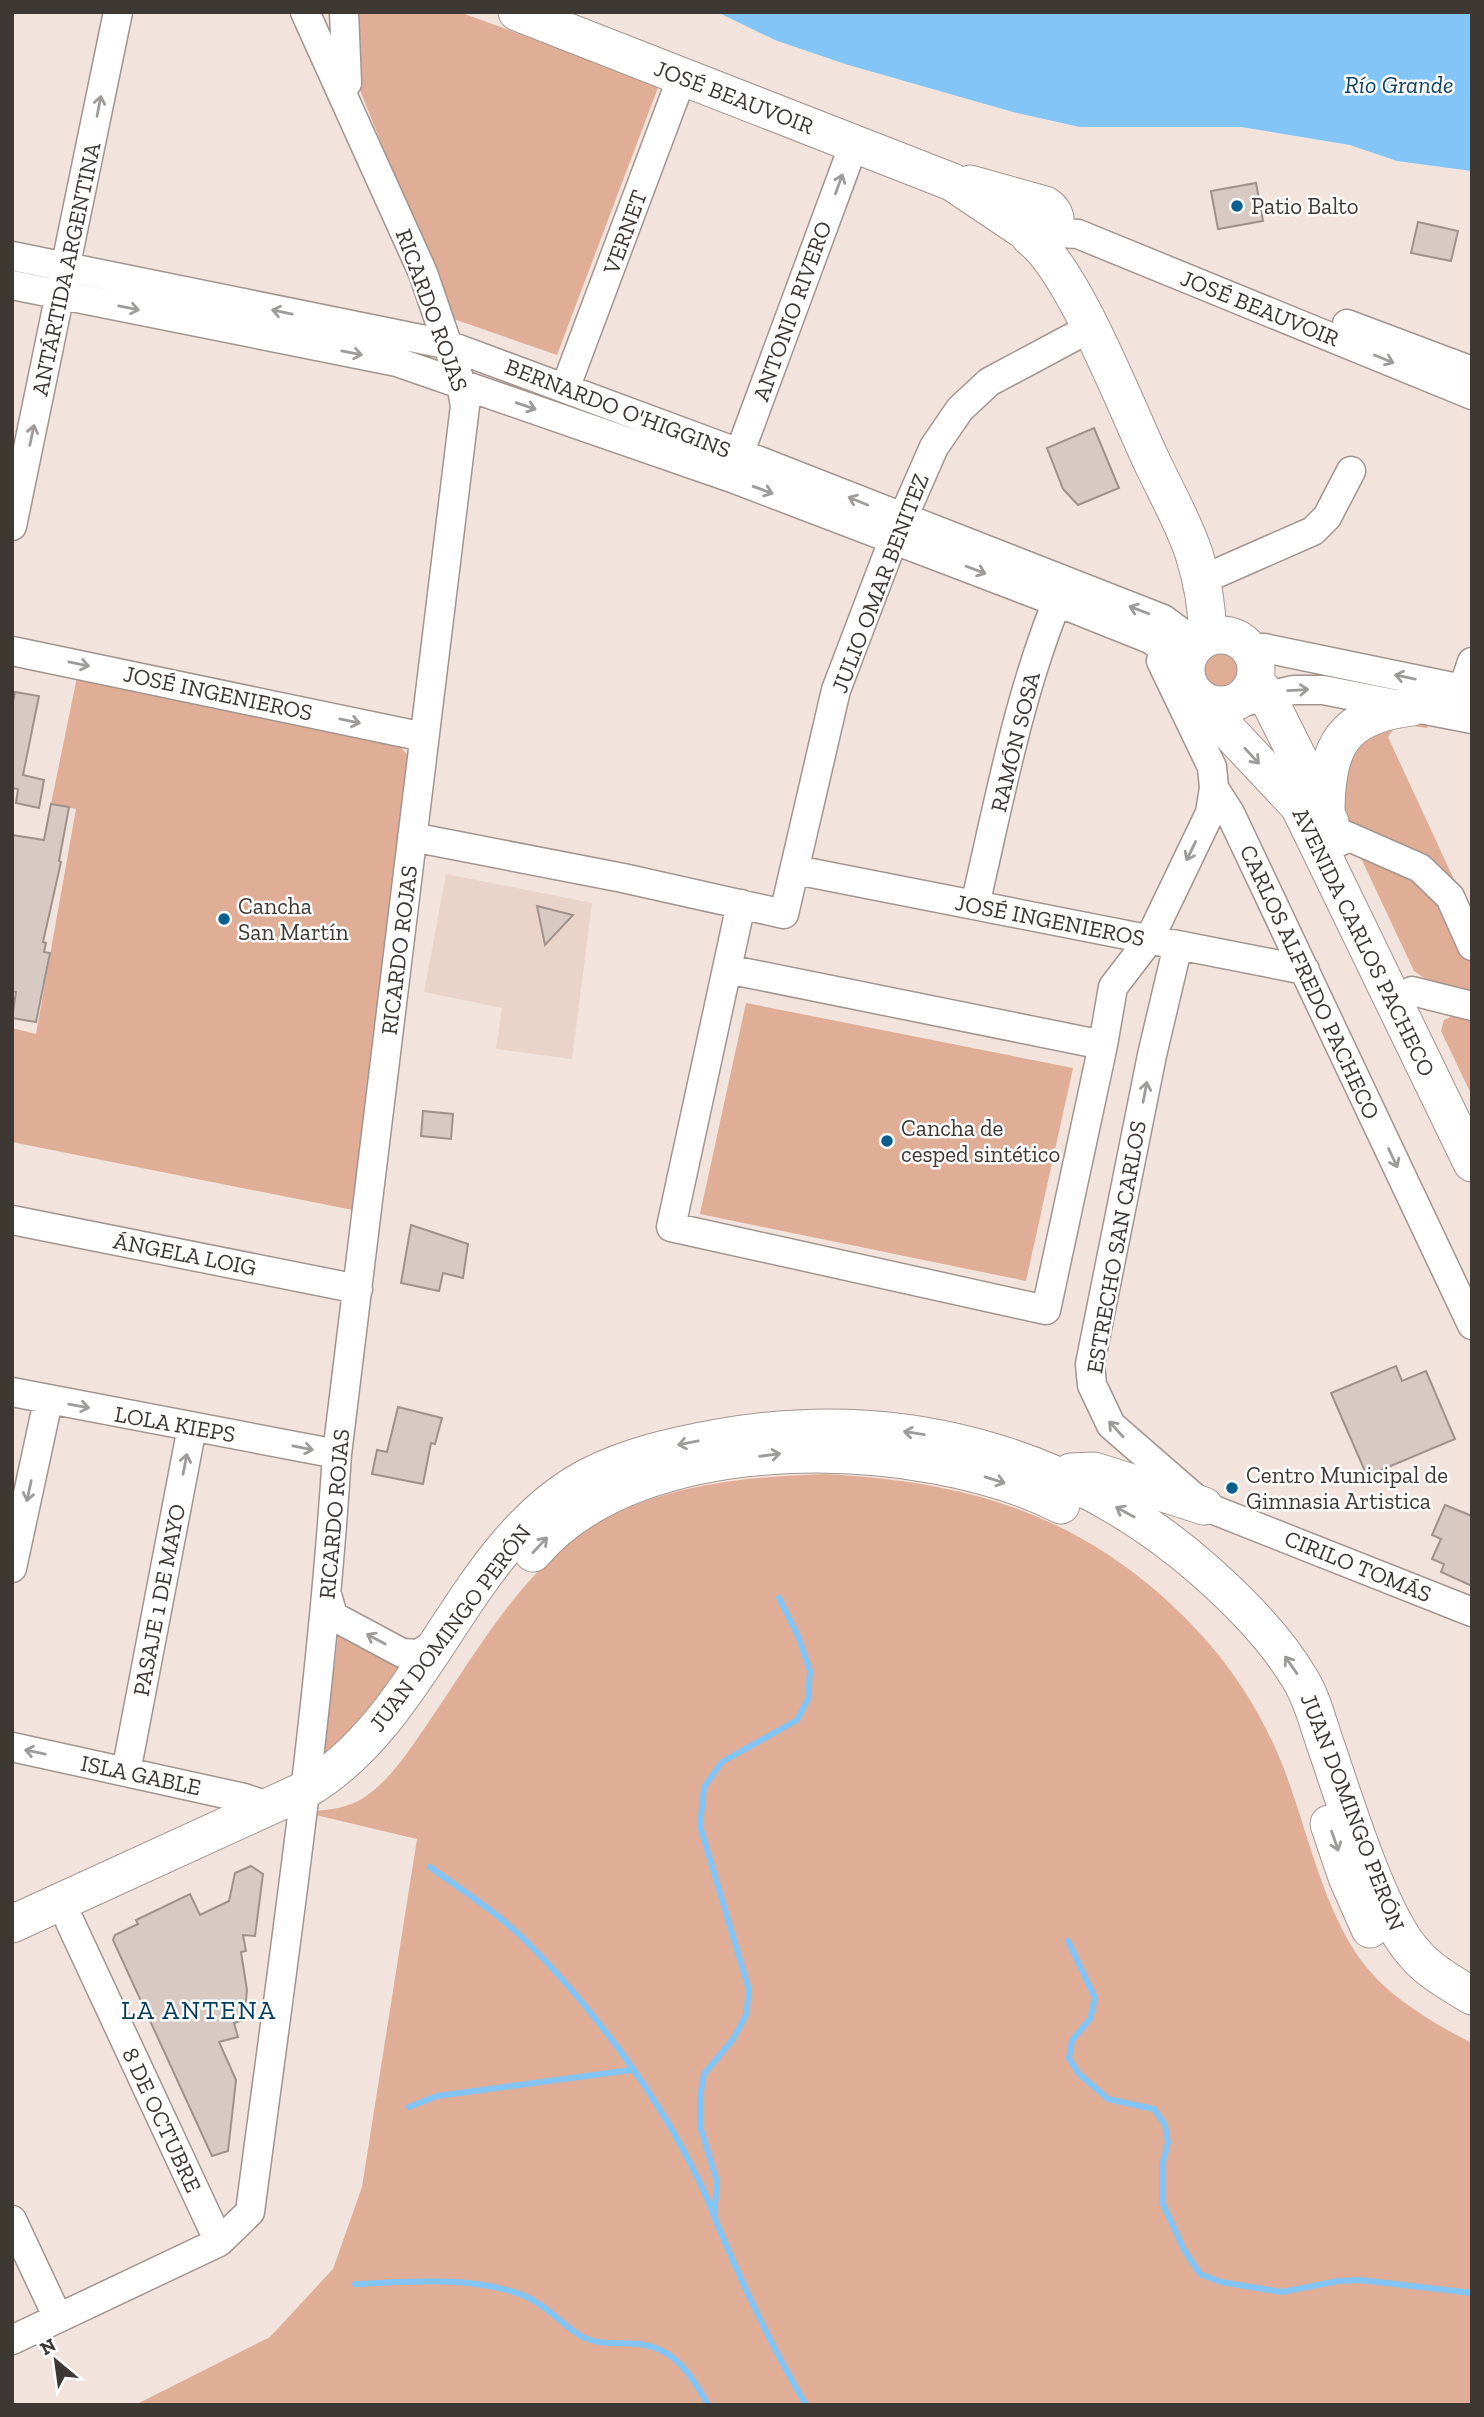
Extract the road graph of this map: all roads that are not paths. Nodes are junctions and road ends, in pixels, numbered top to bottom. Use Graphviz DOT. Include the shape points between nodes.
graph roads {
  1 [pos="118,12"];
  2 [pos="305,12"];
  3 [pos="344,12"];
  4 [pos="517,12"];
  5 [pos="682,77"];
  6 [pos="352,110"];
  7 [pos="853,144"];
  8 [pos="1045,224"];
  9 [pos="12,256"];
  10 [pos="65,282"];
  11 [pos="12,285"];
  12 [pos="1090,328"];
  13 [pos="445,344"];
  14 [pos="1472,372"];
  15 [pos="461,384"];
  16 [pos="566,386"];
  17 [pos="1472,395"];
  18 [pos="735,465"];
  19 [pos="1350,471"];
  20 [pos="12,526"];
  21 [pos="898,528"];
  22 [pos="1203,563"];
  23 [pos="1061,592"];
  24 [pos="1150,639"];
  25 [pos="12,651"];
  26 [pos="1472,662"];
  27 [pos="1220,677"];
  28 [pos="1467,690"];
  29 [pos="1412,707"];
  30 [pos="1463,718"];
  31 [pos="424,737"];
  32 [pos="1214,788"];
  33 [pos="1333,828"];
  34 [pos="412,837"];
  35 [pos="796,870"];
  36 [pos="741,904"];
  37 [pos="975,905"];
  38 [pos="1149,940"];
  39 [pos="1178,945"];
  40 [pos="1472,946"];
  41 [pos="727,969"];
  42 [pos="1305,970"];
  43 [pos="1412,991"];
  44 [pos="1472,1006"];
  45 [pos="1103,1045"];
  46 [pos="1472,1115"];
  47 [pos="1472,1163"];
  48 [pos="12,1220"];
  49 [pos="358,1289"];
  50 [pos="1472,1325"];
  51 [pos="12,1392"];
  52 [pos="48,1401"];
  53 [pos="192,1427"];
  54 [pos="337,1454"];
  55 [pos="1046,1472"];
  56 [pos="1204,1506"];
  57 [pos="12,1568"];
  58 [pos="328,1598"];
  59 [pos="1472,1612"];
  60 [pos="437,1643"];
  61 [pos="12,1747"];
  62 [pos="126,1772"];
  63 [pos="292,1803"];
  64 [pos="70,1922"];
  65 [pos="12,1924"];
  66 [pos="12,1949"];
  67 [pos="1472,1996"];
  68 [pos="1472,2024"];
  69 [pos="12,2220"];
  70 [pos="219,2242"];
  71 [pos="58,2318"];
  72 [pos="12,2340"];
  10 -- 1 [label="street, ANTÁRTIDA ARGENTINA, one-way"];
  2 -- 6 [label="street, RICARDO ROJAS"];
  3 -- 6 [label="street, RICARDO ROJAS" via="344,63"];
  4 -- 5 [label="main road, JOSÉ BEAUVOIR"];
  5 -- 7 [label="main road, JOSÉ BEAUVOIR"];
  5 -- 16 [label="street, VERNET"];
  6 -- 13 [label="street, RICARDO ROJAS" via="423,273"];
  7 -- 8 [label="main road, JOSÉ BEAUVOIR" via="952,182 992,188"];
  18 -- 7 [label="street, ANTONIO RIVERO, one-way"];
  8 -- 12 [label="main road"];
  8 -- 14 [label="street, JOSÉ BEAUVOIR"];
  8 -- 17 [label="street, JOSÉ BEAUVOIR, one-way"];
  9 -- 10 [label="street, BERNARDO O'HIGGINS"];
  10 -- 11 [label="street, BERNARDO O'HIGGINS"];
  13 -- 10 [label="street, BERNARDO O'HIGGINS, one-way"];
  10 -- 15 [label="street, BERNARDO O'HIGGINS, one-way" via="397,362"];
  20 -- 10 [label="street, ANTÁRTIDA ARGENTINA, one-way"];
  12 -- 21 [label="street, JULIO OMAR BENITEZ" via="989,383 960,409 934,447"];
  12 -- 22 [label="main road, AVENIDA CARLOS PACHECO"];
  13 -- 15 [label="street, RICARDO ROJAS"];
  13 -- 16 [label="street, BERNARDO O'HIGGINS"];
  15 -- 18 [label="street, BERNARDO O'HIGGINS, one-way"];
  15 -- 31 [label="street, RICARDO ROJAS" via="466,406"];
  16 -- 18 [label="street, BERNARDO O'HIGGINS"];
  18 -- 21 [label="street, BERNARDO O'HIGGINS"];
  19 -- 22 [label="street" via="1327,517 1313,531"];
  21 -- 23 [label="street, BERNARDO O'HIGGINS"];
  21 -- 35 [label="street, JULIO OMAR BENITEZ" via="836,690"];
  22 -- 27 [label="main road, AVENIDA CARLOS PACHECO"];
  23 -- 24 [label="street, BERNARDO O'HIGGINS"];
  27 -- 23 [label="street, BERNARDO O'HIGGINS, one-way" via="1163,620"];
  23 -- 37 [label="street, RAMÓN SOSA" via="1021,712"];
  24 -- 27 [label="street, CARLOS ALFREDO PACHECO"];
  24 -- 27 [label="street, BERNARDO O'HIGGINS"];
  25 -- 31 [label="street, JOSÉ INGENIEROS, one-way"];
  26 -- 28 [label="street"];
  28 -- 27 [label="street, BERNARDO O'HIGGINS, one-way" via="1264,648"];
  27 -- 29 [label="street, one-way"];
  27 -- 32 [label="street, CARLOS ALFREDO PACHECO"];
  27 -- 33 [label="main road, AVENIDA CARLOS PACHECO"];
  27 -- 47 [label="main road, AVENIDA CARLOS PACHECO, one-way" via="1221,723 1299,806"];
  28 -- 30 [label="street"];
  29 -- 30 [label="street"];
  29 -- 33 [label="main road" via="1366,718 1350,730 1329,761"];
  31 -- 34 [label="street, RICARDO ROJAS"];
  32 -- 38 [label="street, one-way" via="1210,813"];
  32 -- 42 [label="street, CARLOS ALFREDO PACHECO"];
  33 -- 40 [label="street" via="1420,868 1450,897"];
  33 -- 43 [label="main road, AVENIDA CARLOS PACHECO"];
  34 -- 36 [label="street"];
  34 -- 49 [label="street, RICARDO ROJAS"];
  35 -- 36 [label="street, JULIO OMAR BENITEZ" via="784,914"];
  35 -- 37 [label="street, JOSÉ INGENIEROS"];
  36 -- 41 [label="street"];
  37 -- 38 [label="street, JOSÉ INGENIEROS"];
  38 -- 39 [label="street, JOSÉ INGENIEROS"];
  38 -- 45 [label="street" via="1114,987"];
  39 -- 42 [label="street, JOSÉ INGENIEROS"];
  56 -- 39 [label="street, ESTRECHO SAN CARLOS, one-way" via="1111,1425 1092,1385 1090,1364"];
  41 -- 45 [label="street"];
  41 -- 45 [label="street" via="671,1227 1046,1310"];
  42 -- 50 [label="street, CARLOS ALFREDO PACHECO, one-way"];
  43 -- 44 [label="street"];
  43 -- 46 [label="main road, AVENIDA CARLOS PACHECO"];
  48 -- 49 [label="street, ÁNGELA LOIG"];
  49 -- 54 [label="street, RICARDO ROJAS"];
  51 -- 52 [label="street, LOLA KIEPS"];
  52 -- 53 [label="street, LOLA KIEPS, one-way"];
  52 -- 57 [label="street, one-way"];
  53 -- 54 [label="street, LOLA KIEPS, one-way"];
  62 -- 53 [label="street, PASAJE 1 DE MAYO, one-way"];
  54 -- 58 [label="street, RICARDO ROJAS"];
  55 -- 56 [label="main road" via="1094,1471"];
  55 -- 60 [label="main road, JUAN DOMINGO PERÓN, one-way" via="993,1450 944,1437 862,1428 791,1428 677,1445 631,1459 557,1496 528,1521"];
  67 -- 55 [label="main road, JUAN DOMINGO PERÓN, one-way" via="1434,1972 1406,1944 1381,1893 1312,1702 1256,1621 1171,1541 1134,1516"];
  56 -- 59 [label="street, CIRILO TOMÁS"];
  60 -- 58 [label="street, one-way" via="419,1654 402,1653 333,1616"];
  58 -- 63 [label="street, RICARDO ROJAS"];
  60 -- 63 [label="main road, JUAN DOMINGO PERÓN" via="352,1756"];
  62 -- 61 [label="street, ISLA GABLE, one-way"];
  62 -- 63 [label="street, ISLA GABLE"];
  63 -- 64 [label="main road, JUAN DOMINGO PERÓN"];
  63 -- 65 [label="main road, JUAN DOMINGO PERÓN"];
  63 -- 68 [label="main road, JUAN DOMINGO PERÓN, one-way" via="358,1782 380,1763 521,1567 561,1524 588,1507 642,1483 754,1457 837,1453 937,1465 1044,1496 1158,1562 1209,1605 1255,1656 1287,1706 1347,1877 1377,1943 1413,1986"];
  63 -- 70 [label="street, RICARDO ROJAS" via="250,2212"];
  64 -- 66 [label="main road, JUAN DOMINGO PERÓN"];
  64 -- 70 [label="street, 8 DE OCTUBRE"];
  69 -- 71 [label="street"];
  70 -- 71 [label="street, RICARDO ROJAS"];
  71 -- 72 [label="street, RICARDO ROJAS"];
}
